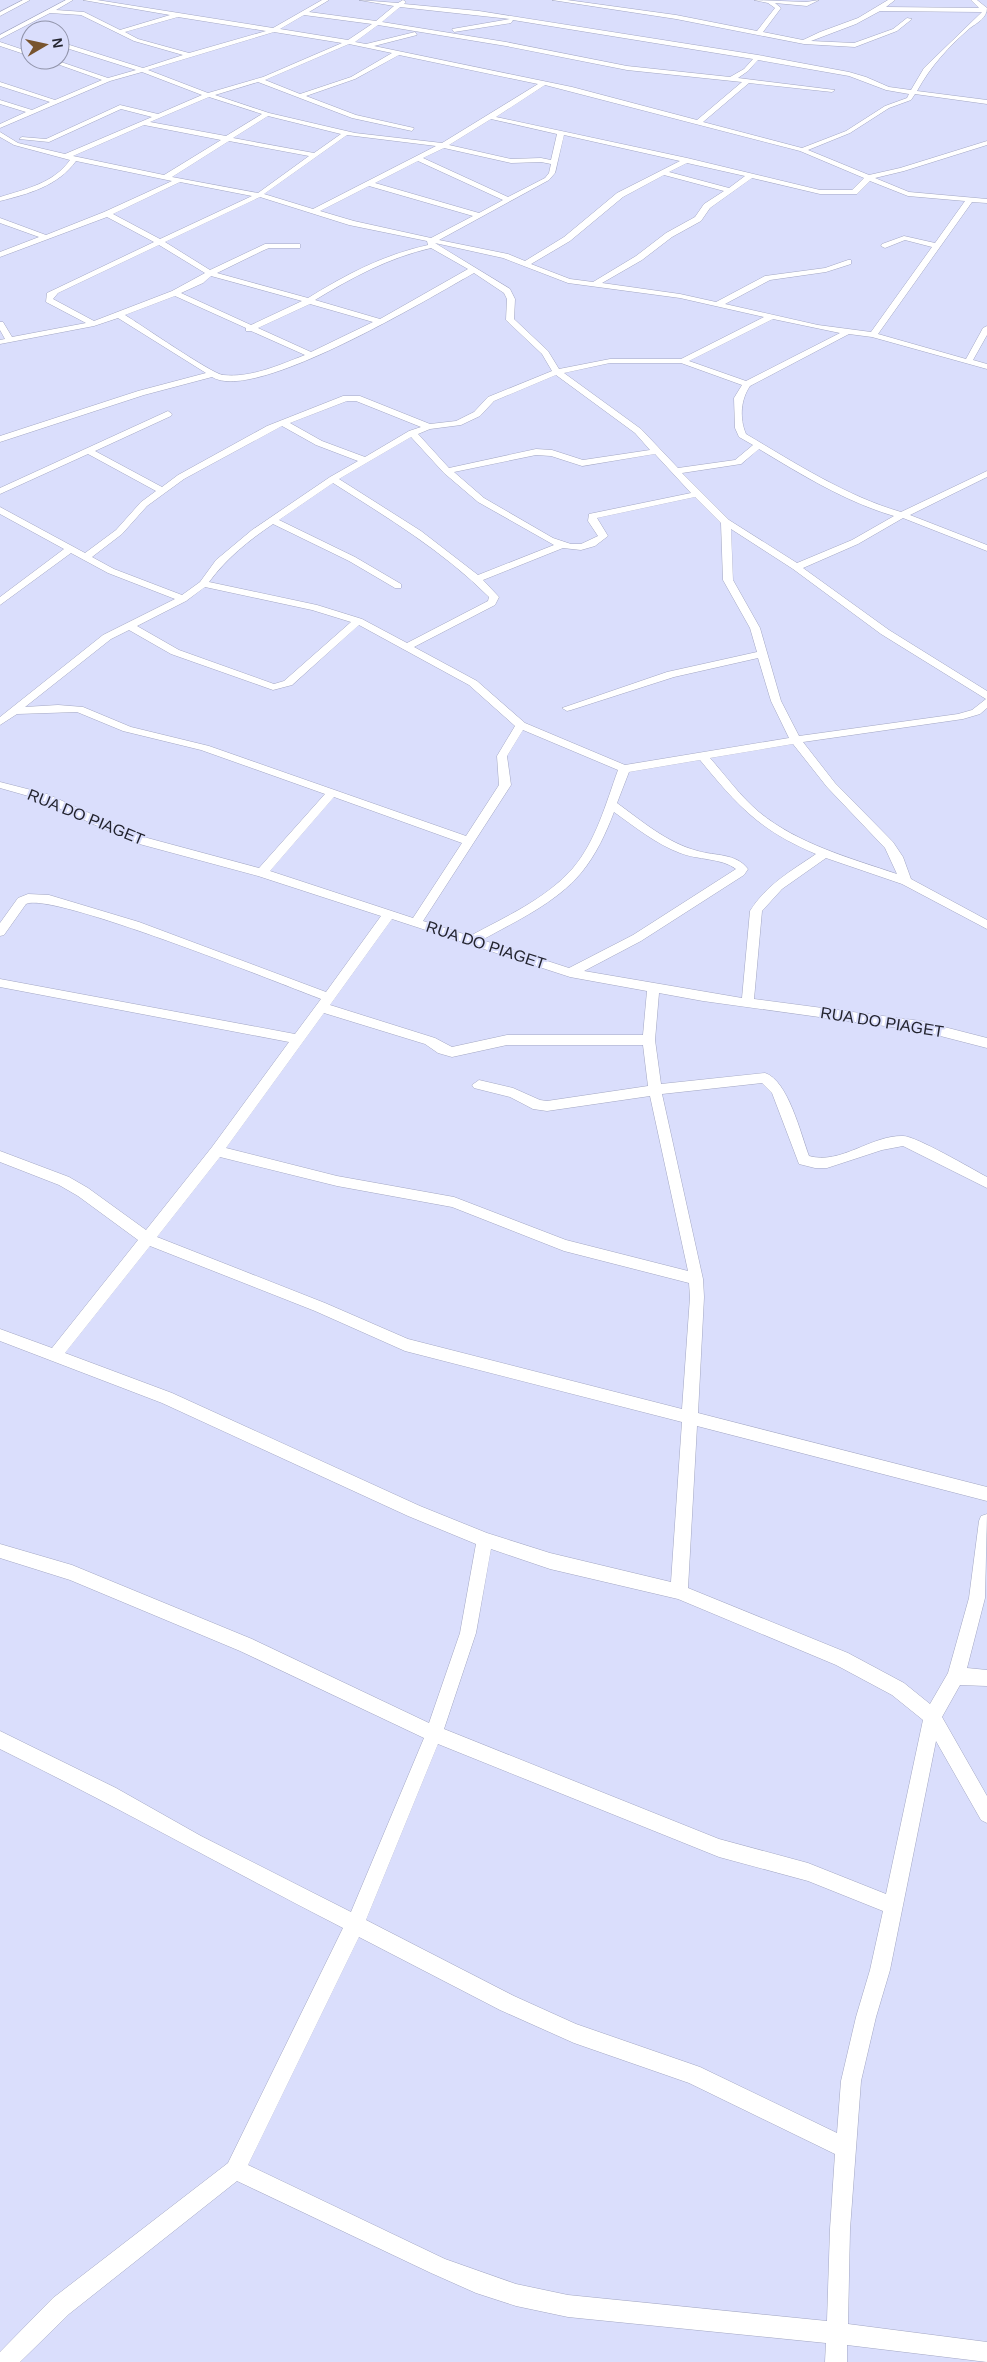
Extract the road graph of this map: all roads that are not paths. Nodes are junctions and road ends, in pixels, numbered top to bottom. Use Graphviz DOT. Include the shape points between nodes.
graph roads {
  1 [pos="27,0"];
  2 [pos="70,0"];
  3 [pos="92,0"];
  4 [pos="326,0"];
  5 [pos="362,0"];
  6 [pos="405,0"];
  7 [pos="555,0"];
  8 [pos="757,0"];
  9 [pos="816,0"];
  10 [pos="892,0"];
  11 [pos="974,0"];
  12 [pos="597,2"];
  13 [pos="771,3"];
  14 [pos="400,6"];
  15 [pos="880,9"];
  16 [pos="986,10"];
  17 [pos="50,11"];
  18 [pos="302,13"];
  19 [pos="0,14"];
  20 [pos="178,14"];
  21 [pos="909,18"];
  22 [pos="517,20"];
  23 [pos="377,23"];
  24 [pos="0,26"];
  25 [pos="15,30"];
  26 [pos="274,30"];
  27 [pos="20,31"];
  28 [pos="118,32"];
  29 [pos="432,32"];
  30 [pos="759,33"];
  31 [pos="0,36"];
  32 [pos="348,42"];
  33 [pos="804,42"];
  34 [pos="0,44"];
  35 [pos="366,46"];
  36 [pos="70,47"];
  37 [pos="20,51"];
  38 [pos="398,53"];
  39 [pos="188,55"];
  40 [pos="758,57"];
  41 [pos="70,67"];
  42 [pos="141,68"];
  43 [pos="732,79"];
  44 [pos="108,80"];
  45 [pos="259,80"];
  46 [pos="747,81"];
  47 [pos="544,83"];
  48 [pos="0,84"];
  49 [pos="832,90"];
  50 [pos="914,93"];
  51 [pos="208,95"];
  52 [pos="302,95"];
  53 [pos="0,102"];
  54 [pos="55,102"];
  55 [pos="987,102"];
  56 [pos="333,108"];
  57 [pos="32,112"];
  58 [pos="326,112"];
  59 [pos="267,114"];
  60 [pos="158,116"];
  61 [pos="319,116"];
  62 [pos="489,117"];
  63 [pos="305,122"];
  64 [pos="700,122"];
  65 [pos="143,123"];
  66 [pos="0,126"];
  67 [pos="412,129"];
  68 [pos="346,133"];
  69 [pos="561,133"];
  70 [pos="3,138"];
  71 [pos="226,139"];
  72 [pos="987,143"];
  73 [pos="441,144"];
  74 [pos="802,150"];
  75 [pos="315,155"];
  76 [pos="65,157"];
  77 [pos="417,158"];
  78 [pos="74,159"];
  79 [pos="688,160"];
  80 [pos="554,163"];
  81 [pos="664,173"];
  82 [pos="750,176"];
  83 [pos="166,177"];
  84 [pos="870,177"];
  85 [pos="180,180"];
  86 [pos="370,184"];
  87 [pos="730,190"];
  88 [pos="259,195"];
  89 [pos="970,198"];
  90 [pos="0,199"];
  91 [pos="509,200"];
  92 [pos="987,201"];
  93 [pos="313,212"];
  94 [pos="107,214"];
  95 [pos="479,215"];
  96 [pos="0,220"];
  97 [pos="45,236"];
  98 [pos="160,242"];
  99 [pos="432,244"];
  100 [pos="297,246"];
  101 [pos="885,246"];
  102 [pos="937,246"];
  103 [pos="0,255"];
  104 [pos="848,262"];
  105 [pos="525,264"];
  106 [pos="473,270"];
  107 [pos="210,273"];
  108 [pos="594,285"];
  109 [pos="175,293"];
  110 [pos="307,302"];
  111 [pos="718,304"];
  112 [pos="119,315"];
  113 [pos="773,316"];
  114 [pos="379,321"];
  115 [pos="0,324"];
  116 [pos="94,324"];
  117 [pos="987,328"];
  118 [pos="250,329"];
  119 [pos="847,332"];
  120 [pos="873,335"];
  121 [pos="10,340"];
  122 [pos="0,342"];
  123 [pos="311,356"];
  124 [pos="682,361"];
  125 [pos="968,362"];
  126 [pos="987,367"];
  127 [pos="557,372"];
  128 [pos="214,374"];
  129 [pos="746,384"];
  130 [pos="168,414"];
  131 [pos="283,423"];
  132 [pos="429,427"];
  133 [pos="412,433"];
  134 [pos="0,440"];
  135 [pos="759,445"];
  136 [pos="89,451"];
  137 [pos="658,452"];
  138 [pos="365,460"];
  139 [pos="448,471"];
  140 [pos="676,471"];
  141 [pos="181,477"];
  142 [pos="333,479"];
  143 [pos="984,479"];
  144 [pos="142,480"];
  145 [pos="161,490"];
  146 [pos="0,491"];
  147 [pos="697,494"];
  148 [pos="0,510"];
  149 [pos="902,515"];
  150 [pos="272,520"];
  151 [pos="726,522"];
  152 [pos="562,545"];
  153 [pos="987,548"];
  154 [pos="70,549"];
  155 [pos="85,558"];
  156 [pos="796,567"];
  157 [pos="477,579"];
  158 [pos="203,584"];
  159 [pos="398,586"];
  160 [pos="183,599"];
  161 [pos="0,602"];
  162 [pos="358,621"];
  163 [pos="129,626"];
  164 [pos="407,647"];
  165 [pos="762,654"];
  166 [pos="987,696"];
  167 [pos="987,702"];
  168 [pos="567,708"];
  169 [pos="12,711"];
  170 [pos="0,722"];
  171 [pos="521,725"];
  172 [pos="796,740"];
  173 [pos="702,755"];
  174 [pos="624,769"];
  175 [pos="0,785"];
  176 [pos="332,793"];
  177 [pos="611,804"];
  178 [pos="469,841"];
  179 [pos="825,852"];
  180 [pos="262,873"];
  181 [pos="906,881"];
  182 [pos="390,913"];
  183 [pos="416,922"];
  184 [pos="987,925"];
  185 [pos="0,932"];
  186 [pos="473,940"];
  187 [pos="570,973"];
  188 [pos="0,983"];
  189 [pos="653,989"];
  190 [pos="324,1002"];
  191 [pos="748,1002"];
  192 [pos="296,1040"];
  193 [pos="648,1040"];
  194 [pos="987,1043"];
  195 [pos="479,1084"];
  196 [pos="655,1090"];
  197 [pos="217,1151"];
  198 [pos="0,1156"];
  199 [pos="987,1183"];
  200 [pos="147,1239"];
  201 [pos="696,1279"];
  202 [pos="0,1335"];
  203 [pos="55,1355"];
  204 [pos="688,1419"];
  205 [pos="987,1494"];
  206 [pos="987,1522"];
  207 [pos="485,1540"];
  208 [pos="0,1551"];
  209 [pos="679,1592"];
  210 [pos="956,1676"];
  211 [pos="987,1678"];
  212 [pos="932,1717"];
  213 [pos="434,1734"];
  214 [pos="0,1740"];
  215 [pos="987,1814"];
  216 [pos="892,1905"];
  217 [pos="355,1924"];
  218 [pos="846,2148"];
  219 [pos="235,2170"];
  220 [pos="836,2333"];
  221 [pos="987,2353"];
  222 [pos="5,2362"];
  223 [pos="836,2362"];
  1 -- 19 [label="street"];
  2 -- 17 [label="street"];
  3 -- 20 [label="street"];
  4 -- 18 [label="street"];
  5 -- 14 [label="street"];
  6 -- 14 [label="street"];
  7 -- 12 [label="street"];
  8 -- 13 [label="street"];
  9 -- 13 [label="street" via="807,4"];
  10 -- 15 [label="street"];
  11 -- 16 [label="street"];
  12 -- 30 [label="street"];
  13 -- 30 [label="street" via="778,8 776,13"];
  14 -- 22 [label="street"];
  14 -- 23 [label="street"];
  15 -- 16 [label="street"];
  15 -- 33 [label="street" via="856,22 820,32"];
  16 -- 50 [label="street" via="926,69"];
  17 -- 25 [label="street"];
  17 -- 28 [label="street" via="82,13"];
  18 -- 23 [label="street"];
  18 -- 26 [label="street"];
  20 -- 26 [label="street"];
  20 -- 28 [label="street"];
  21 -- 33 [label="street" via="895,30 856,45"];
  22 -- 29 [label="street" via="473,29"];
  22 -- 40 [label="street"];
  23 -- 29 [label="street"];
  23 -- 32 [label="street"];
  24 -- 25 [label="street"];
  25 -- 27 [label="street"];
  25 -- 31 [label="street"];
  26 -- 32 [label="street"];
  26 -- 39 [label="street"];
  28 -- 39 [label="street"];
  29 -- 35 [label="street" via="401,36"];
  29 -- 43 [label="street" via="628,68"];
  30 -- 33 [label="street"];
  32 -- 35 [label="street"];
  32 -- 45 [label="street"];
  34 -- 37 [label="street"];
  35 -- 38 [label="street"];
  36 -- 42 [label="street"];
  38 -- 47 [label="street"];
  38 -- 52 [label="street" via="353,78"];
  39 -- 42 [label="street"];
  40 -- 43 [label="street"];
  40 -- 50 [label="street" via="849,74 888,90"];
  41 -- 44 [label="street"];
  42 -- 44 [label="street"];
  42 -- 51 [label="street"];
  43 -- 46 [label="street"];
  44 -- 54 [label="street"];
  45 -- 51 [label="street"];
  45 -- 52 [label="street"];
  46 -- 49 [label="street"];
  46 -- 64 [label="street"];
  47 -- 62 [label="street"];
  47 -- 64 [label="street"];
  48 -- 54 [label="street"];
  50 -- 55 [label="street"];
  50 -- 74 [label="street" via="909,99 887,107 858,127"];
  51 -- 59 [label="street"];
  51 -- 60 [label="street"];
  52 -- 56 [label="street"];
  53 -- 57 [label="street"];
  54 -- 57 [label="street"];
  56 -- 58 [label="street"];
  56 -- 67 [label="street" via="367,121"];
  57 -- 66 [label="street"];
  59 -- 63 [label="street"];
  59 -- 71 [label="street"];
  60 -- 65 [label="street"];
  60 -- 70 [label="street" via="120,107 47,141"];
  61 -- 63 [label="street"];
  62 -- 69 [label="street"];
  62 -- 73 [label="street" via="461,136"];
  63 -- 68 [label="street"];
  64 -- 74 [label="street"];
  65 -- 71 [label="street"];
  65 -- 76 [label="street"];
  68 -- 73 [label="street"];
  68 -- 75 [label="street"];
  69 -- 79 [label="street"];
  69 -- 80 [label="street"];
  70 -- 76 [label="street"];
  71 -- 75 [label="street"];
  71 -- 83 [label="street"];
  72 -- 84 [label="street"];
  73 -- 77 [label="street"];
  73 -- 80 [label="street" via="511,161"];
  74 -- 84 [label="street"];
  75 -- 88 [label="street"];
  76 -- 78 [label="street"];
  77 -- 86 [label="street"];
  77 -- 91 [label="street"];
  78 -- 83 [label="street"];
  78 -- 90 [label="street" via="66,170 49,181"];
  79 -- 81 [label="street"];
  79 -- 82 [label="street"];
  80 -- 91 [label="street" via="547,178"];
  81 -- 87 [label="street"];
  81 -- 105 [label="street" via="620,195 567,239"];
  82 -- 84 [label="street" via="820,192 847,193 857,191"];
  82 -- 87 [label="street"];
  83 -- 85 [label="street"];
  84 -- 89 [label="street" via="908,194"];
  85 -- 88 [label="street"];
  85 -- 94 [label="street"];
  86 -- 93 [label="street"];
  86 -- 95 [label="street"];
  87 -- 108 [label="street" via="707,206 698,219"];
  88 -- 93 [label="street"];
  88 -- 98 [label="street"];
  89 -- 92 [label="street"];
  89 -- 102 [label="street"];
  91 -- 95 [label="street"];
  93 -- 99 [label="street"];
  94 -- 97 [label="street"];
  94 -- 98 [label="street"];
  95 -- 99 [label="street"];
  96 -- 97 [label="street"];
  97 -- 103 [label="street"];
  98 -- 107 [label="street"];
  98 -- 116 [label="street" via="50,296 49,300"];
  99 -- 105 [label="street" via="505,256"];
  99 -- 106 [label="street"];
  99 -- 110 [label="street" via="356,272"];
  100 -- 107 [label="street" via="268,246"];
  101 -- 102 [label="street" via="904,238"];
  102 -- 120 [label="street"];
  104 -- 111 [label="street" via="826,270 768,278"];
  105 -- 108 [label="street" via="552,276"];
  106 -- 114 [label="street"];
  106 -- 127 [label="street" via="511,296 510,320 545,353"];
  107 -- 109 [label="street"];
  107 -- 110 [label="street"];
  108 -- 111 [label="street" via="646,290"];
  109 -- 112 [label="street"];
  109 -- 118 [label="street"];
  110 -- 114 [label="street"];
  110 -- 118 [label="street"];
  111 -- 113 [label="street"];
  112 -- 116 [label="street"];
  112 -- 128 [label="street"];
  113 -- 119 [label="street"];
  113 -- 124 [label="street"];
  114 -- 123 [label="street"];
  115 -- 121 [label="street"];
  116 -- 121 [label="street"];
  117 -- 125 [label="street"];
  118 -- 123 [label="street"];
  119 -- 120 [label="street"];
  119 -- 129 [label="street"];
  120 -- 125 [label="street"];
  121 -- 122 [label="street"];
  123 -- 128 [label="street" via="236,379 219,378"];
  124 -- 127 [label="street" via="610,361"];
  124 -- 129 [label="street"];
  125 -- 126 [label="street"];
  127 -- 132 [label="street" via="491,399 476,414 458,423"];
  127 -- 137 [label="street" via="638,431"];
  128 -- 134 [label="street" via="141,393"];
  129 -- 135 [label="street" via="738,398 739,428 742,434"];
  130 -- 136 [label="street"];
  131 -- 132 [label="street" via="351,397"];
  131 -- 138 [label="street" via="319,443"];
  131 -- 141 [label="street"];
  132 -- 133 [label="street"];
  133 -- 138 [label="street"];
  133 -- 139 [label="street"];
  135 -- 140 [label="street" via="738,462"];
  135 -- 149 [label="street" via="806,474 877,508"];
  136 -- 144 [label="street"];
  136 -- 146 [label="street"];
  137 -- 139 [label="street" via="582,463 552,453 536,452"];
  137 -- 140 [label="street"];
  138 -- 142 [label="street"];
  139 -- 152 [label="street" via="490,506"];
  140 -- 147 [label="street"];
  141 -- 144 [label="street"];
  141 -- 145 [label="street"];
  142 -- 150 [label="street"];
  142 -- 157 [label="street" via="426,539"];
  143 -- 149 [label="street"];
  144 -- 145 [label="street"];
  145 -- 155 [label="street" via="138,509 119,532"];
  147 -- 151 [label="street"];
  147 -- 152 [label="street" via="595,515 591,518 602,538 583,548"];
  148 -- 154 [label="street"];
  149 -- 153 [label="street"];
  149 -- 156 [label="street" via="855,542"];
  150 -- 158 [label="street" via="233,549"];
  150 -- 159 [label="street" via="352,559"];
  151 -- 156 [label="street"];
  151 -- 165 [label="street" via="728,580 755,628"];
  152 -- 157 [label="street"];
  154 -- 155 [label="street"];
  154 -- 161 [label="street"];
  155 -- 160 [label="street"];
  156 -- 166 [label="street" via="877,626"];
  157 -- 164 [label="street" via="494,597 492,603"];
  158 -- 160 [label="street"];
  158 -- 162 [label="street" via="314,607"];
  160 -- 163 [label="street"];
  162 -- 163 [label="street" via="288,683 273,687 175,652"];
  162 -- 164 [label="street"];
  163 -- 169 [label="street" via="86,652"];
  164 -- 171 [label="street" via="473,683"];
  165 -- 168 [label="street" via="671,674"];
  165 -- 172 [label="street" via="776,701"];
  167 -- 172 [label="street" via="976,712 959,717"];
  169 -- 170 [label="street"];
  169 -- 176 [label="street" via="79,709 128,729 205,748"];
  171 -- 174 [label="street"];
  171 -- 178 [label="street" via="502,756 505,785"];
  172 -- 173 [label="street"];
  172 -- 181 [label="street" via="831,785 889,845"];
  173 -- 174 [label="street"];
  173 -- 179 [label="street" via="756,815 777,830"];
  174 -- 177 [label="street"];
  175 -- 180 [label="street, RUA DO PIAGET" via="43,796 136,839"];
  176 -- 178 [label="street"];
  176 -- 180 [label="street"];
  177 -- 186 [label="street" via="590,851 568,880"];
  177 -- 187 [label="street" via="670,845 698,856 733,862 742,869 637,938"];
  178 -- 183 [label="street"];
  179 -- 181 [label="street"];
  179 -- 191 [label="street" via="760,903"];
  180 -- 182 [label="street, RUA DO PIAGET"];
  181 -- 184 [label="street"];
  182 -- 183 [label="street, RUA DO PIAGET"];
  182 -- 190 [label="street"];
  183 -- 186 [label="street, RUA DO PIAGET"];
  185 -- 190 [label="street" via="22,901 28,898 48,899 135,925"];
  186 -- 187 [label="street, RUA DO PIAGET"];
  187 -- 189 [label="street, RUA DO PIAGET"];
  188 -- 192 [label="street"];
  189 -- 191 [label="street, RUA DO PIAGET"];
  189 -- 193 [label="street"];
  190 -- 192 [label="street"];
  190 -- 193 [label="street" via="452,1052 506,1040"];
  191 -- 194 [label="street, RUA DO PIAGET" via="921,1026"];
  192 -- 197 [label="street"];
  193 -- 196 [label="street"];
  195 -- 196 [label="street" via="548,1106"];
  196 -- 199 [label="street" via="765,1078 778,1091 804,1160 813,1164 826,1163 892,1140 904,1141"];
  196 -- 201 [label="street"];
  197 -- 200 [label="street"];
  197 -- 201 [label="street" via="337,1181 454,1202 564,1245"];
  198 -- 200 [label="street" via="70,1184"];
  200 -- 203 [label="street"];
  200 -- 204 [label="street" via="320,1307 405,1345"];
  201 -- 204 [label="street"];
  202 -- 203 [label="street"];
  203 -- 207 [label="street" via="167,1398"];
  204 -- 205 [label="street"];
  204 -- 209 [label="street"];
  206 -- 210 [label="street" via="976,1598"];
  207 -- 209 [label="street" via="550,1561"];
  207 -- 213 [label="street" via="468,1633"];
  208 -- 213 [label="street" via="72,1573 246,1645"];
  209 -- 212 [label="street" via="842,1659 898,1689"];
  210 -- 211 [label="street"];
  210 -- 212 [label="street"];
  212 -- 215 [label="street"];
  212 -- 216 [label="street"];
  213 -- 216 [label="street" via="719,1848 808,1872"];
  213 -- 217 [label="street"];
  214 -- 217 [label="street" via="110,1794 195,1842"];
  216 -- 218 [label="street" via="880,1970 852,2081"];
  217 -- 218 [label="street" via="508,2003 574,2033 693,2074"];
  217 -- 219 [label="street"];
  218 -- 220 [label="street"];
  219 -- 220 [label="street" via="438,2266 516,2295 568,2306"];
  219 -- 222 [label="street" via="61,2306"];
  220 -- 221 [label="street"];
  220 -- 223 [label="street"];
}
